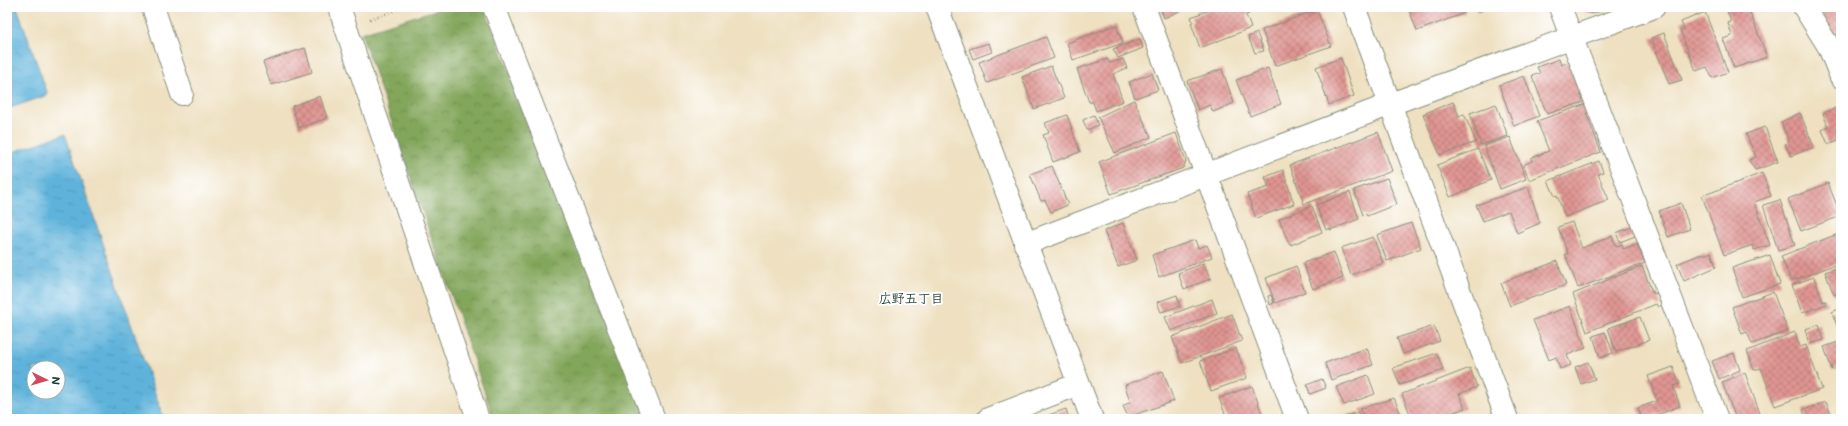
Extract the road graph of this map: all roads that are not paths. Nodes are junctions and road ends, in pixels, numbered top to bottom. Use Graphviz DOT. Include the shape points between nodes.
graph roads {
  1 [pos="153,7"];
  2 [pos="494,7"];
  3 [pos="937,7"];
  4 [pos="1144,7"];
  5 [pos="1354,7"];
  6 [pos="1560,7"];
  7 [pos="1654,7"];
  8 [pos="1810,9"];
  9 [pos="342,17"];
  10 [pos="1572,38"];
  11 [pos="1837,52"];
  12 [pos="1841,77"];
  13 [pos="182,94"];
  14 [pos="1391,104"];
  15 [pos="1205,175"];
  16 [pos="1025,244"];
  17 [pos="1078,384"];
  18 [pos="478,419"];
  19 [pos="654,419"];
  20 [pos="988,419"];
  21 [pos="1092,419"];
  22 [pos="1297,419"];
  23 [pos="1507,419"];
  24 [pos="1717,419"];
  1 -- 13 [label="street"];
  2 -- 19 [label="street"];
  3 -- 16 [label="street"];
  4 -- 15 [label="street"];
  5 -- 14 [label="street"];
  6 -- 10 [label="street"];
  7 -- 10 [label="street"];
  8 -- 11 [label="street"];
  9 -- 18 [label="street"];
  10 -- 14 [label="street"];
  10 -- 24 [label="street"];
  11 -- 12 [label="street"];
  14 -- 15 [label="street"];
  14 -- 23 [label="street"];
  15 -- 16 [label="street"];
  15 -- 22 [label="street"];
  16 -- 17 [label="street"];
  17 -- 20 [label="street"];
  17 -- 21 [label="street"];
}
